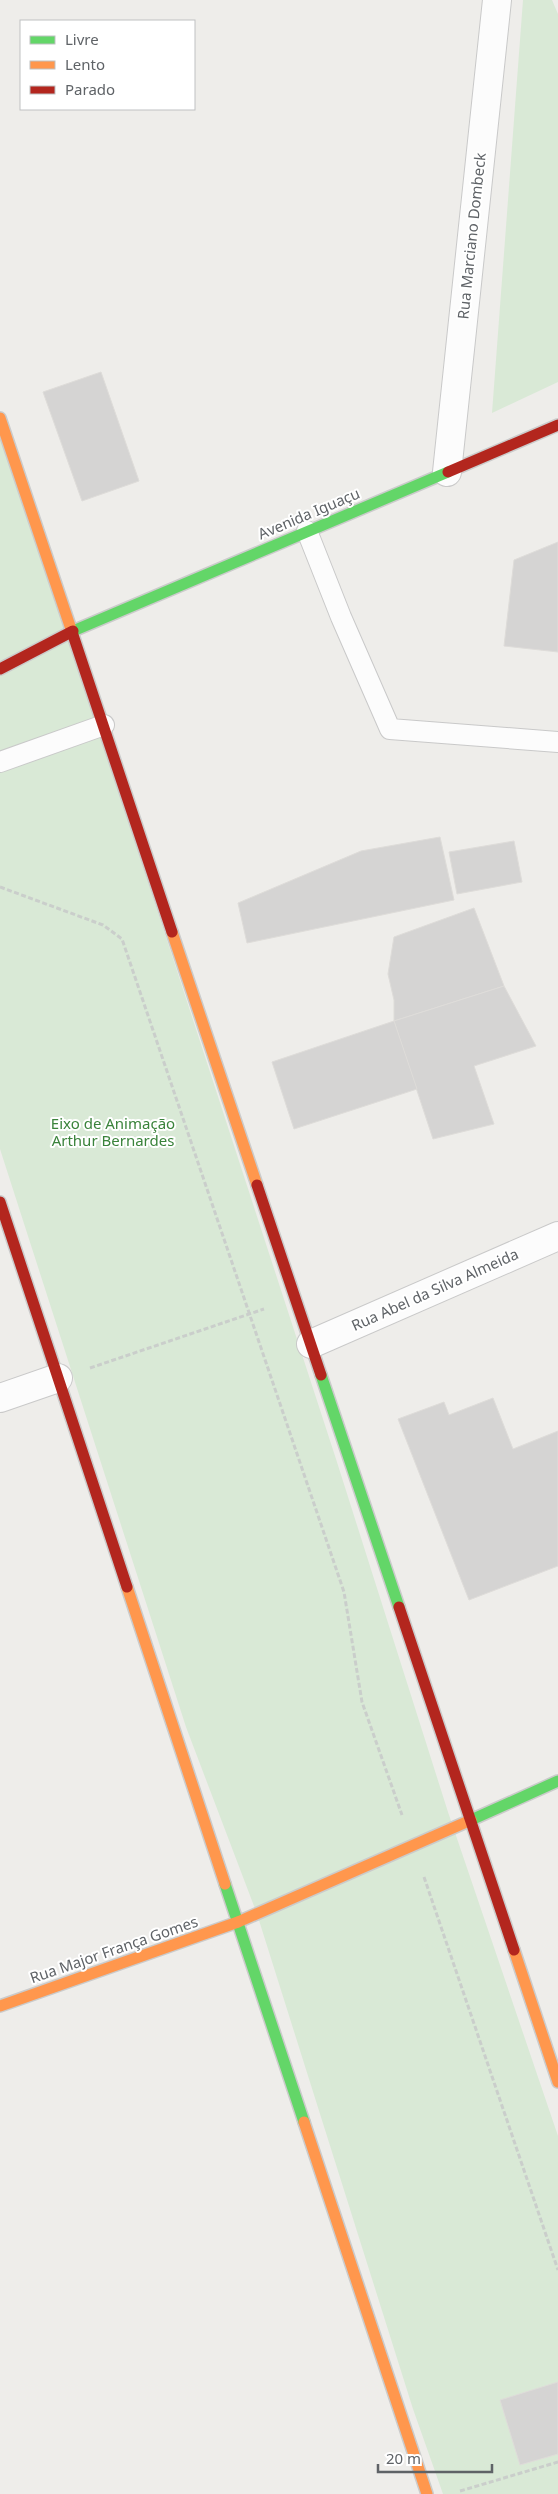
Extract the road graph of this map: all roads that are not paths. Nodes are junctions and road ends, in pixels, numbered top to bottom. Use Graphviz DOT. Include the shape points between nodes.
graph roads {
  1 [pos="497,0"];
  2 [pos="0,418"];
  3 [pos="558,425"];
  4 [pos="447,472"];
  5 [pos="307,531"];
  6 [pos="73,631"];
  7 [pos="0,669"];
  8 [pos="104,725"];
  9 [pos="558,742"];
  10 [pos="0,762"];
  11 [pos="0,1202"];
  12 [pos="558,1236"];
  13 [pos="311,1344"];
  14 [pos="58,1378"];
  15 [pos="0,1398"];
  16 [pos="558,1781"];
  17 [pos="471,1820"];
  18 [pos="238,1922"];
  19 [pos="0,2006"];
  20 [pos="558,2082"];
  21 [pos="427,2494"];
  1 -- 4 [label="street, Rua Marciano Dombeck"];
  2 -- 6 [label="main road"];
  3 -- 4 [label="main road, Avenida Iguaçu"];
  4 -- 5 [label="main road, Avenida Iguaçu"];
  5 -- 6 [label="main road, Avenida Iguaçu"];
  5 -- 9 [label="lane" via="390,730"];
  6 -- 7 [label="main road, Avenida Iguaçu"];
  6 -- 8 [label="main road"];
  8 -- 10 [label="lane"];
  8 -- 13 [label="main road"];
  11 -- 14 [label="main road"];
  12 -- 13 [label="street, Rua Abel da Silva Almeida"];
  13 -- 17 [label="main road"];
  14 -- 15 [label="street"];
  14 -- 18 [label="main road"];
  16 -- 17 [label="main road, Rua Major França Gomes"];
  17 -- 18 [label="main road, Rua Major França Gomes"];
  17 -- 20 [label="main road"];
  18 -- 19 [label="main road, Rua Major França Gomes"];
  18 -- 21 [label="main road"];
}
